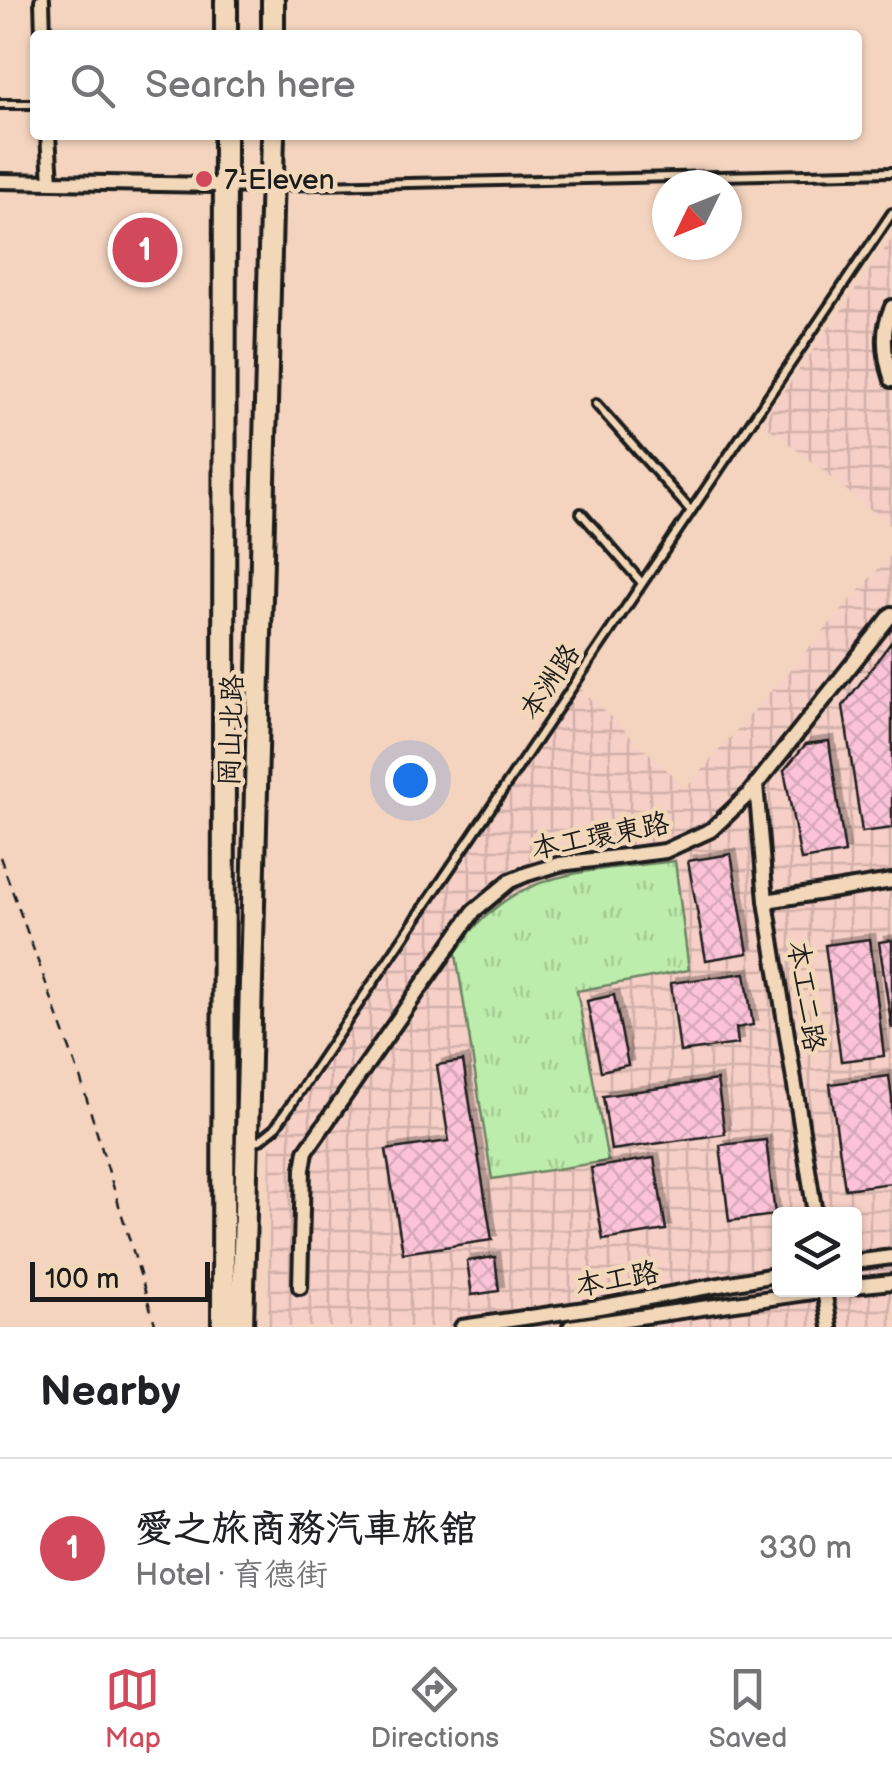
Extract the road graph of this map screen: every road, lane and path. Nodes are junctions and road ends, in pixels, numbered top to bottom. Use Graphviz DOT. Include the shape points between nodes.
graph roads {
  1 [pos="42,0"];
  2 [pos="226,0"];
  3 [pos="273,0"];
  4 [pos="43,30"];
  5 [pos="226,30"];
  6 [pos="273,30"];
  7 [pos="0,104"];
  8 [pos="30,104"];
  9 [pos="48,140"];
  10 [pos="225,140"];
  11 [pos="273,140"];
  12 [pos="892,172"];
  13 [pos="0,182"];
  14 [pos="51,182"];
  15 [pos="225,186"];
  16 [pos="273,186"];
  17 [pos="892,213"];
  18 [pos="892,307"];
  19 [pos="892,380"];
  20 [pos="596,404"];
  21 [pos="691,511"];
  22 [pos="581,513"];
  23 [pos="642,583"];
  24 [pos="892,614"];
  25 [pos="756,784"];
  26 [pos="0,856"];
  27 [pos="892,882"];
  28 [pos="766,901"];
  29 [pos="235,1141"];
  30 [pos="814,1207"];
  31 [pos="892,1257"];
  32 [pos="862,1261"];
  33 [pos="772,1275"];
  34 [pos="892,1282"];
  35 [pos="862,1285"];
  36 [pos="300,1287"];
  37 [pos="780,1297"];
  38 [pos="826,1297"];
  39 [pos="600,1307"];
  40 [pos="602,1325"];
  41 [pos="156,1327"];
  42 [pos="222,1327"];
  43 [pos="242,1327"];
  44 [pos="462,1327"];
  45 [pos="570,1327"];
  46 [pos="830,1327"];
  1 -- 4 [label="street"];
  2 -- 5 [label="main road"];
  3 -- 6 [label="main road"];
  7 -- 8 [label="lane"];
  9 -- 14 [label="street"];
  10 -- 15 [label="main road, 岡山北路"];
  11 -- 16 [label="main road, 岡山北路"];
  12 -- 16 [label="lane"];
  13 -- 14 [label="street"];
  14 -- 15 [label="street"];
  15 -- 16 [label="street"];
  15 -- 29 [label="main road, 岡山北路"];
  16 -- 29 [label="main road, 岡山北路"];
  17 -- 21 [label="lane, 本洲路"];
  18 -- 19 [label="street" via="884,342"];
  20 -- 21 [label="lane"];
  21 -- 23 [label="lane, 本洲路"];
  22 -- 23 [label="lane"];
  23 -- 29 [label="lane, 本洲路" via="274,1128 260,1140"];
  24 -- 25 [label="street, 本工環東路"];
  25 -- 28 [label="street, 本工二路"];
  25 -- 36 [label="street, 本工環東路" via="690,842 527,874 474,911 306,1151"];
  26 -- 41 [label="path" via="80,1077"];
  27 -- 28 [label="street"];
  28 -- 30 [label="street, 本工二路"];
  29 -- 42 [label="main road, 岡山北路"];
  29 -- 43 [label="main road, 岡山北路"];
  31 -- 32 [label="street"];
  33 -- 39 [label="street, 本工路"];
  34 -- 35 [label="street"];
  37 -- 40 [label="street, 本工路"];
  38 -- 46 [label="street"];
  39 -- 40 [label="street"];
  39 -- 44 [label="street, 本工路"];
  40 -- 45 [label="street, 本工路"];
}
